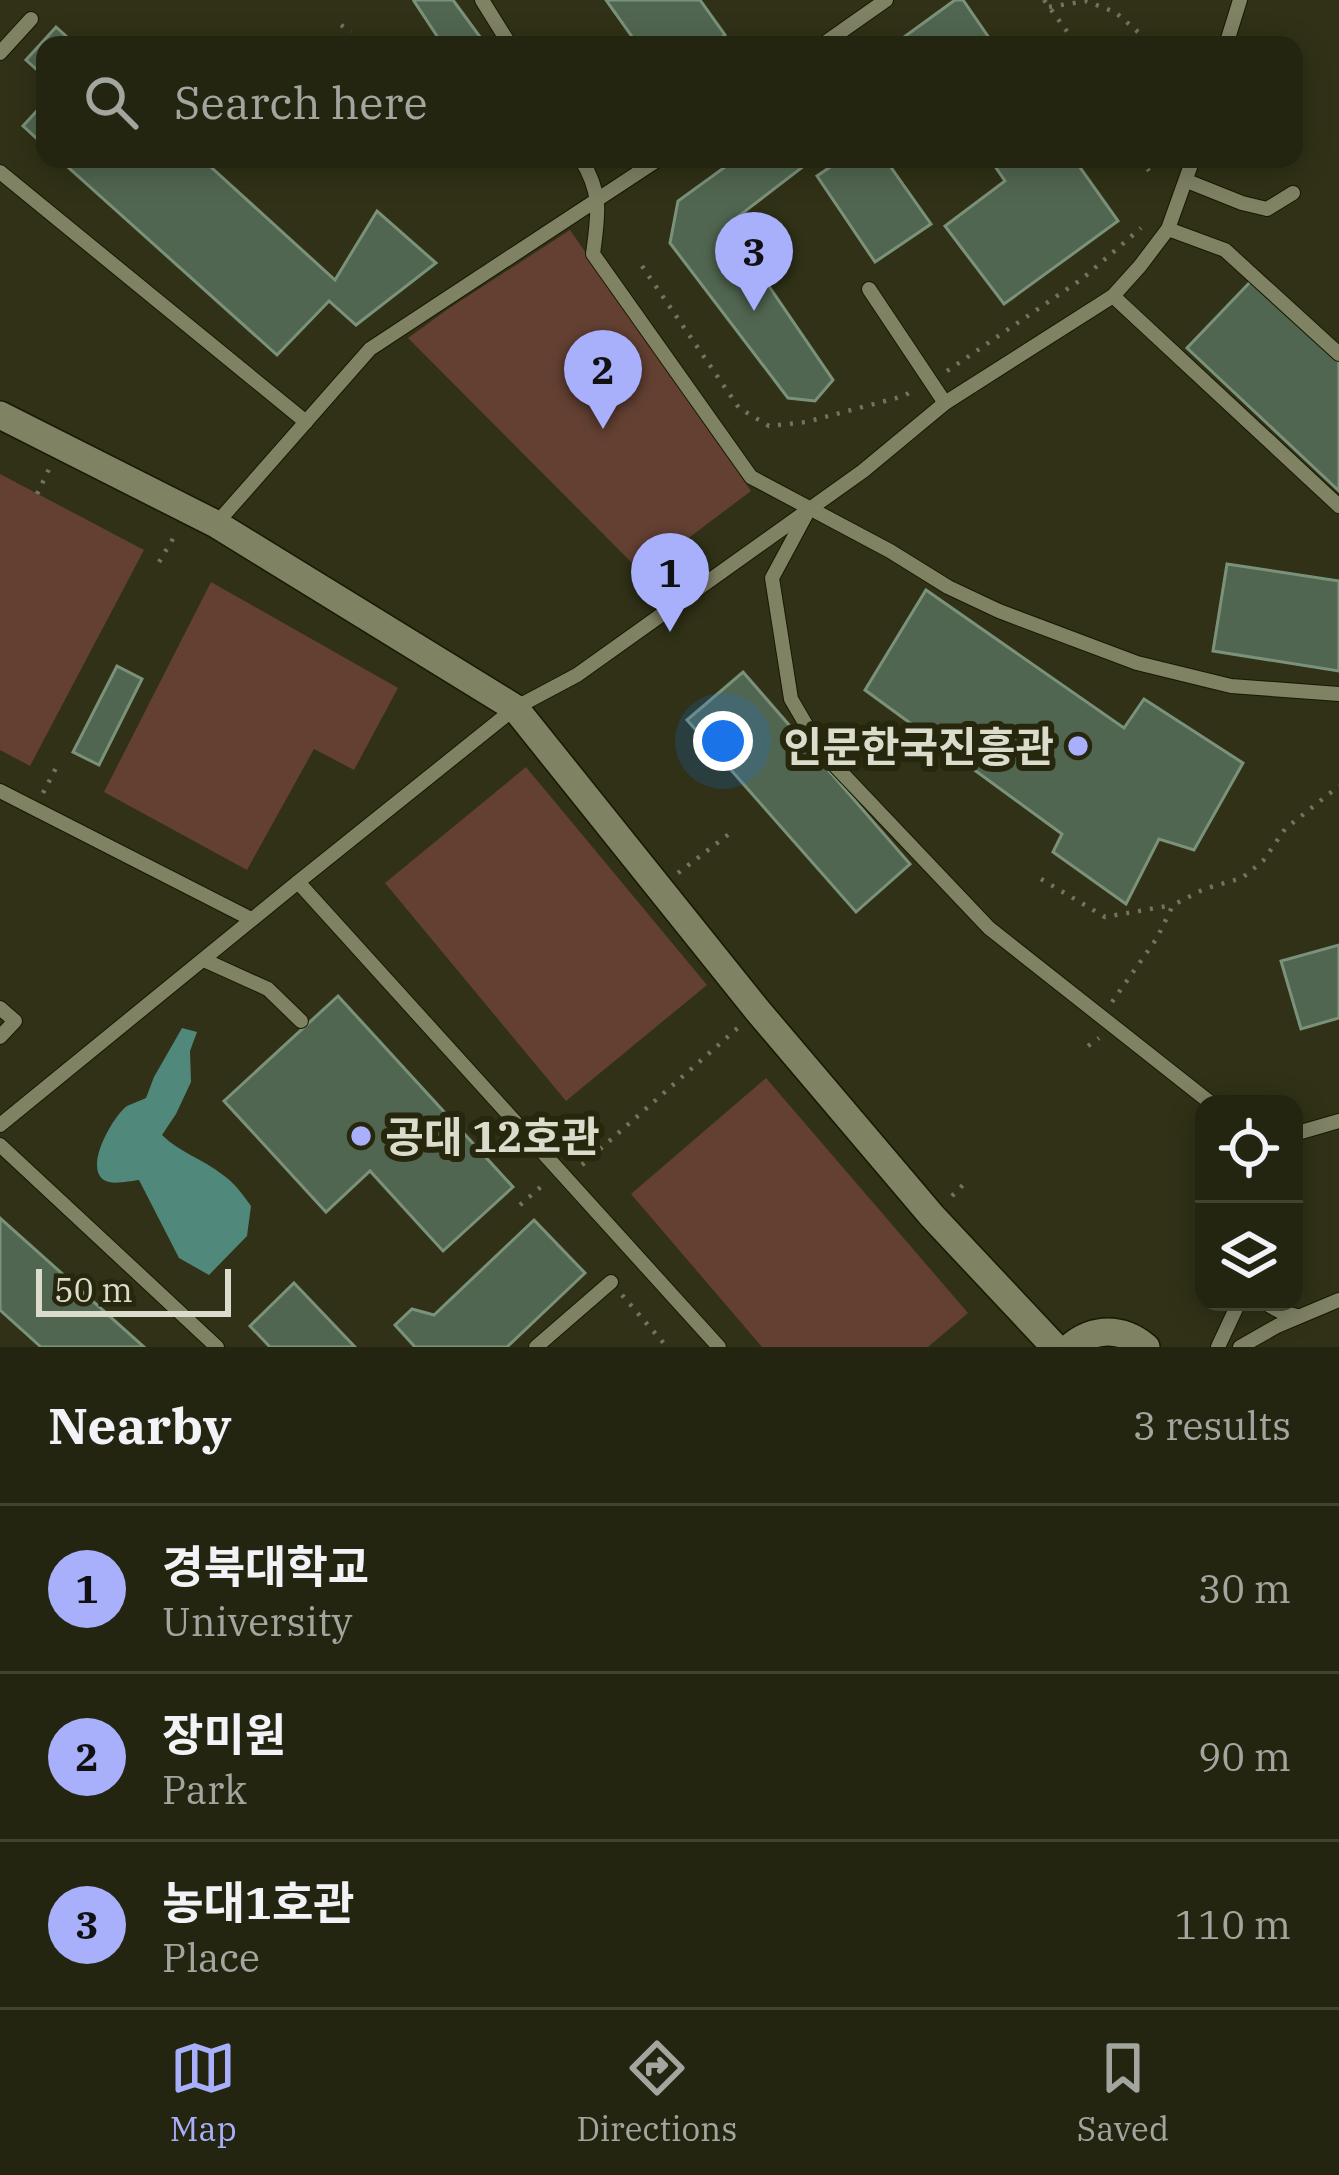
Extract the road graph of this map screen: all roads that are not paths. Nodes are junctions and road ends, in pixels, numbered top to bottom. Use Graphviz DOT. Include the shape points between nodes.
graph roads {
  1 [pos="482,0"];
  2 [pos="1240,0"];
  3 [pos="877,2"];
  4 [pos="32,19"];
  5 [pos="504,36"];
  6 [pos="834,36"];
  7 [pos="1229,36"];
  8 [pos="0,52"];
  9 [pos="586,168"];
  10 [pos="646,168"];
  11 [pos="1190,168"];
  12 [pos="0,172"];
  13 [pos="1186,181"];
  14 [pos="1293,193"];
  15 [pos="600,201"];
  16 [pos="1168,229"];
  17 [pos="869,289"];
  18 [pos="1113,296"];
  19 [pos="1339,354"];
  20 [pos="945,403"];
  21 [pos="0,415"];
  22 [pos="306,422"];
  23 [pos="1339,506"];
  24 [pos="809,509"];
  25 [pos="216,524"];
  26 [pos="1339,694"];
  27 [pos="515,708"];
  28 [pos="0,791"];
  29 [pos="298,882"];
  30 [pos="251,919"];
  31 [pos="204,960"];
  32 [pos="0,1008"];
  33 [pos="301,1021"];
  34 [pos="0,1037"];
  35 [pos="1201,1095"];
  36 [pos="1339,1120"];
  37 [pos="0,1125"];
  38 [pos="1303,1131"];
  39 [pos="0,1145"];
  40 [pos="611,1282"];
  41 [pos="1334,1307"];
  42 [pos="1235,1311"];
  43 [pos="1279,1311"];
  44 [pos="1299,1317"];
  45 [pos="217,1347"];
  46 [pos="536,1347"];
  47 [pos="719,1347"];
  48 [pos="1055,1347"];
  49 [pos="1070,1347"];
  50 [pos="1146,1347"];
  51 [pos="1218,1347"];
  52 [pos="1240,1347"];
  1 -- 5 [label="lane"];
  2 -- 7 [label="lane"];
  3 -- 6 [label="lane"];
  4 -- 8 [label="lane"];
  9 -- 15 [label="lane"];
  10 -- 15 [label="lane"];
  11 -- 13 [label="lane"];
  12 -- 22 [label="lane"];
  13 -- 14 [label="lane" via="1268,208"];
  13 -- 16 [label="lane"];
  15 -- 22 [label="lane" via="370,349"];
  15 -- 24 [label="lane" via="593,254 751,477"];
  16 -- 18 [label="lane"];
  16 -- 19 [label="lane" via="1225,250"];
  17 -- 20 [label="lane"];
  18 -- 20 [label="lane"];
  18 -- 23 [label="lane"];
  20 -- 24 [label="lane"];
  21 -- 25 [label="street"];
  22 -- 25 [label="lane"];
  24 -- 26 [label="lane" via="999,611 1137,663 1231,686"];
  24 -- 27 [label="lane" via="577,675"];
  24 -- 35 [label="lane" via="772,578 791,699 822,752 989,928"];
  25 -- 27 [label="street"];
  27 -- 29 [label="lane"];
  27 -- 48 [label="street" via="758,1011"];
  28 -- 30 [label="lane"];
  29 -- 30 [label="lane"];
  29 -- 47 [label="lane"];
  30 -- 31 [label="lane"];
  31 -- 33 [label="lane" via="268,989"];
  31 -- 37 [label="lane"];
  32 -- 34 [label="lane" via="15,1022"];
  36 -- 38 [label="lane"];
  39 -- 45 [label="lane"];
  40 -- 46 [label="lane"];
  41 -- 44 [label="lane"];
  42 -- 51 [label="lane"];
  43 -- 44 [label="lane"];
  44 -- 52 [label="lane"];
  49 -- 50 [label="street" via="1107,1331"];
}
